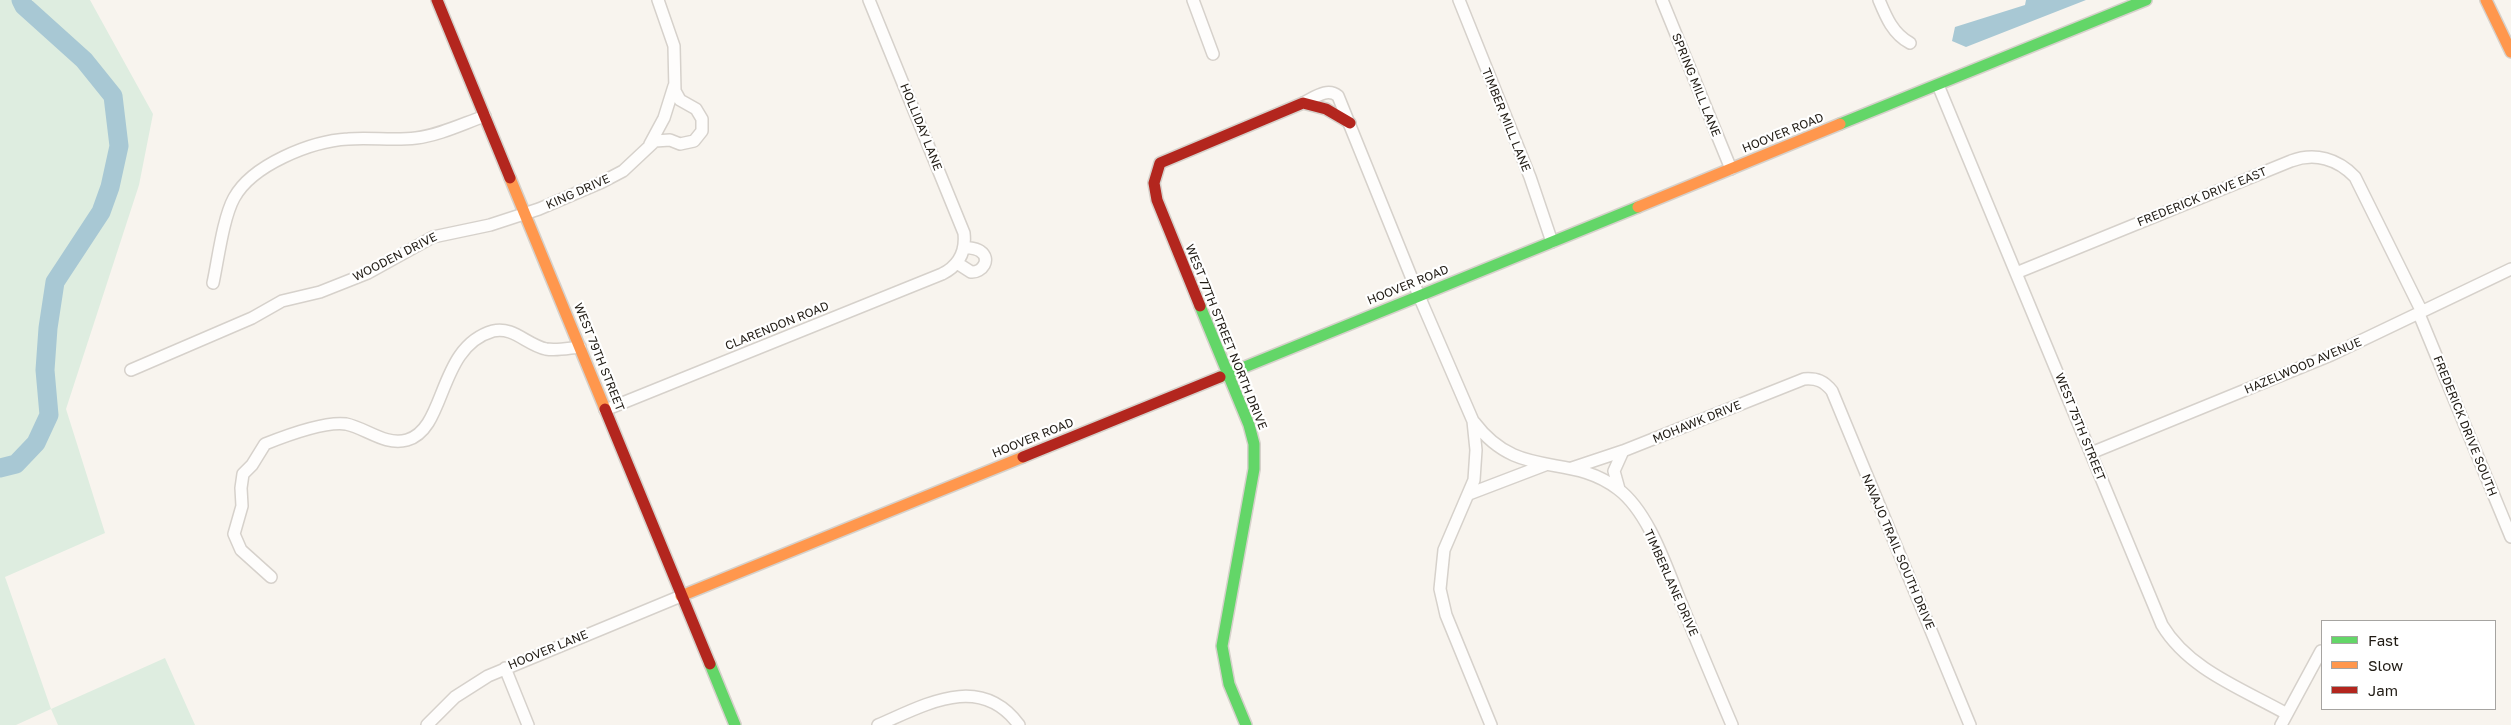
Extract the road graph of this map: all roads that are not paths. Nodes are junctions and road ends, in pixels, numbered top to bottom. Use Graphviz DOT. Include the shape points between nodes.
graph roads {
  1 [pos="437,0"];
  2 [pos="658,0"];
  3 [pos="869,0"];
  4 [pos="1193,0"];
  5 [pos="1459,0"];
  6 [pos="1662,0"];
  7 [pos="1879,0"];
  8 [pos="2486,0"];
  9 [pos="2139,1"];
  10 [pos="1910,43"];
  11 [pos="2511,52"];
  12 [pos="1213,54"];
  13 [pos="1938,85"];
  14 [pos="674,86"];
  15 [pos="1303,103"];
  16 [pos="485,116"];
  17 [pos="1350,123"];
  18 [pos="650,144"];
  19 [pos="1731,169"];
  20 [pos="2371,207"];
  21 [pos="525,213"];
  22 [pos="1552,242"];
  23 [pos="961,255"];
  24 [pos="2511,269"];
  25 [pos="2016,273"];
  26 [pos="213,283"];
  27 [pos="1419,296"];
  28 [pos="2421,313"];
  29 [pos="580,347"];
  30 [pos="131,370"];
  31 [pos="1228,374"];
  32 [pos="1822,382"];
  33 [pos="605,410"];
  34 [pos="1473,420"];
  35 [pos="1623,451"];
  36 [pos="2091,453"];
  37 [pos="1545,465"];
  38 [pos="1572,468"];
  39 [pos="1619,489"];
  40 [pos="1469,494"];
  41 [pos="2511,537"];
  42 [pos="271,577"];
  43 [pos="681,596"];
  44 [pos="2321,651"];
  45 [pos="505,668"];
  46 [pos="2287,714"];
  47 [pos="427,725"];
  48 [pos="528,725"];
  49 [pos="735,725"];
  50 [pos="878,725"];
  51 [pos="1019,725"];
  52 [pos="1246,725"];
  53 [pos="1491,725"];
  54 [pos="1732,725"];
  55 [pos="1970,725"];
  56 [pos="2281,725"];
  1 -- 16 [label="street, WEST 79TH STREET"];
  2 -- 14 [label="street, KING DRIVE" via="674,46"];
  3 -- 23 [label="street, HOLLIDAY LANE" via="964,233"];
  4 -- 12 [label="street"];
  5 -- 22 [label="street, TIMBER MILL LANE" via="1530,177"];
  6 -- 19 [label="street, SPRING MILL LANE"];
  7 -- 10 [label="street" via="1892,28"];
  8 -- 11 [label="street"];
  9 -- 13 [label="street, HOOVER ROAD"];
  13 -- 19 [label="street, HOOVER ROAD"];
  13 -- 25 [label="street, WEST 75TH STREET"];
  14 -- 18 [label="street, KING DRIVE" via="664,118"];
  14 -- 18 [label="street" via="680,100 700,115 702,131 690,142 680,144 660,140"];
  15 -- 17 [label="street" via="1326,109"];
  15 -- 17 [label="street" via="1332,92 1338,96"];
  15 -- 31 [label="street, WEST 77TH STREET NORTH DRIVE" via="1160,163 1154,183 1157,200"];
  16 -- 21 [label="street, WEST 79TH STREET"];
  16 -- 26 [label="street" via="422,137 394,140 350,138 325,143 264,166 245,181 232,200"];
  17 -- 27 [label="street"];
  18 -- 21 [label="street, KING DRIVE" via="623,171"];
  19 -- 22 [label="street, HOOVER ROAD"];
  20 -- 25 [label="street, FREDERICK DRIVE EAST" via="2355,177 2339,163 2303,157"];
  20 -- 28 [label="street, FREDERICK DRIVE SOUTH"];
  21 -- 29 [label="street, WEST 79TH STREET"];
  21 -- 30 [label="street, WOODEN DRIVE" via="482,228 433,236 368,273 313,294 282,301 252,318"];
  22 -- 27 [label="street, HOOVER ROAD"];
  23 -- 23 [label="street" via="967,271 978,272 985,263 984,255 976,249"];
  23 -- 33 [label="street, CLARENDON ROAD" via="942,274"];
  24 -- 28 [label="street, HAZELWOOD AVENUE"];
  25 -- 36 [label="street, WEST 75TH STREET"];
  27 -- 31 [label="street, HOOVER ROAD"];
  27 -- 34 [label="street"];
  28 -- 36 [label="street, HAZELWOOD AVENUE" via="2331,355"];
  28 -- 41 [label="street, FREDERICK DRIVE SOUTH"];
  29 -- 33 [label="street, WEST 79TH STREET"];
  29 -- 42 [label="street" via="553,350 537,346 513,332 492,332 458,355 429,421 415,437 395,441 355,426 336,424 265,444 243,474 242,506 234,534 241,550"];
  31 -- 43 [label="street, HOOVER ROAD"];
  31 -- 52 [label="street, WEST 77TH STREET NORTH DRIVE" via="1254,444 1254,469 1222,646 1229,684"];
  32 -- 35 [label="street, MOHAWK DRIVE" via="1814,378 1804,379"];
  32 -- 55 [label="street, NAVAJO TRAIL SOUTH DRIVE" via="1832,391"];
  33 -- 43 [label="street, WEST 79TH STREET"];
  34 -- 37 [label="street, TIMBERLANE DRIVE" via="1494,444 1508,453"];
  34 -- 40 [label="street" via="1476,466"];
  35 -- 38 [label="street, MOHAWK DRIVE"];
  35 -- 39 [label="street" via="1614,471"];
  36 -- 46 [label="street, WEST 75TH STREET" via="2162,625 2172,641 2197,664"];
  37 -- 38 [label="street, TIMBERLANE DRIVE"];
  37 -- 40 [label="street"];
  38 -- 39 [label="street, TIMBERLANE DRIVE"];
  39 -- 54 [label="street, TIMBERLANE DRIVE" via="1652,535"];
  40 -- 53 [label="street" via="1442,555 1440,589 1446,616"];
  43 -- 45 [label="street, HOOVER LANE"];
  43 -- 49 [label="street, WEST 79TH STREET"];
  44 -- 46 [label="street"];
  45 -- 47 [label="street, HOOVER LANE" via="463,691"];
  45 -- 48 [label="street"];
  46 -- 56 [label="street"];
  50 -- 51 [label="street" via="953,696 986,700 1010,714"];
}
